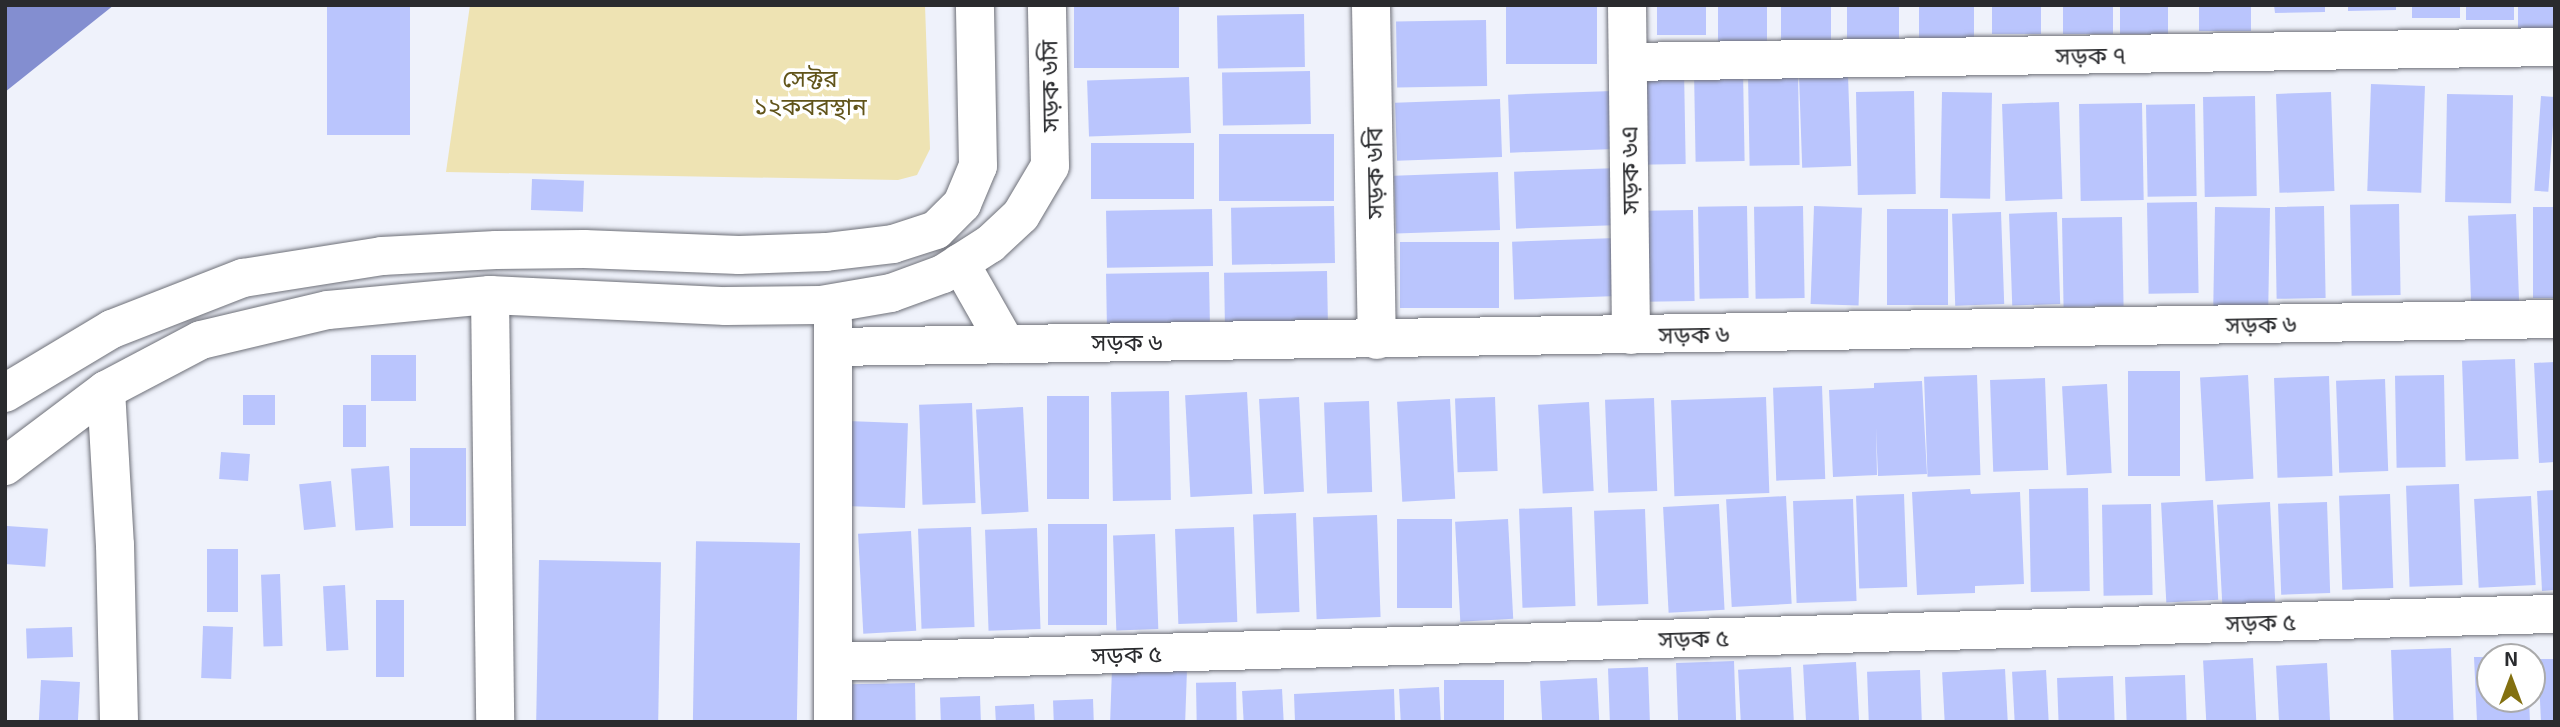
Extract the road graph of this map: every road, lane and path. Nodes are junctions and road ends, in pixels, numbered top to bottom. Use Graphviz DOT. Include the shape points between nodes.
graph roads {
  1 [pos="975,5"];
  2 [pos="1047,5"];
  3 [pos="1371,5"];
  4 [pos="1627,5"];
  5 [pos="2555,47"];
  6 [pos="1628,62"];
  7 [pos="962,204"];
  8 [pos="1001,234"];
  9 [pos="960,264"];
  10 [pos="490,295"];
  11 [pos="833,303"];
  12 [pos="2555,318"];
  13 [pos="1631,335"];
  14 [pos="1377,340"];
  15 [pos="1006,344"];
  16 [pos="833,347"];
  17 [pos="106,390"];
  18 [pos="5,393"];
  19 [pos="5,466"];
  20 [pos="2555,614"];
  21 [pos="833,662"];
  22 [pos="119,722"];
  23 [pos="495,722"];
  24 [pos="833,722"];
  1 -- 7 [label="street" via="978,166"];
  2 -- 8 [label="street, সড়ক ৬সি" via="1050,166 1021,215"];
  3 -- 14 [label="street, সড়ক ৬বি"];
  4 -- 6 [label="street, সড়ক ৬এ"];
  5 -- 6 [label="street, সড়ক ৭"];
  6 -- 13 [label="street, সড়ক ৬এ"];
  7 -- 8 [label="street"];
  7 -- 18 [label="street" via="936,230 893,244 826,252 738,255 584,248 496,250 382,256 243,278 112,329"];
  8 -- 9 [label="street"];
  9 -- 11 [label="street" via="891,293"];
  9 -- 15 [label="street"];
  10 -- 11 [label="street" via="726,306"];
  10 -- 17 [label="street" via="328,310 201,340"];
  10 -- 23 [label="street"];
  11 -- 16 [label="street"];
  12 -- 13 [label="street, সড়ক ৬"];
  13 -- 14 [label="street, সড়ক ৬"];
  14 -- 15 [label="street, সড়ক ৬"];
  15 -- 16 [label="street, সড়ক ৬"];
  16 -- 21 [label="street"];
  17 -- 19 [label="street"];
  17 -- 22 [label="street"];
  20 -- 21 [label="street, সড়ক ৫"];
  21 -- 24 [label="street"];
}
